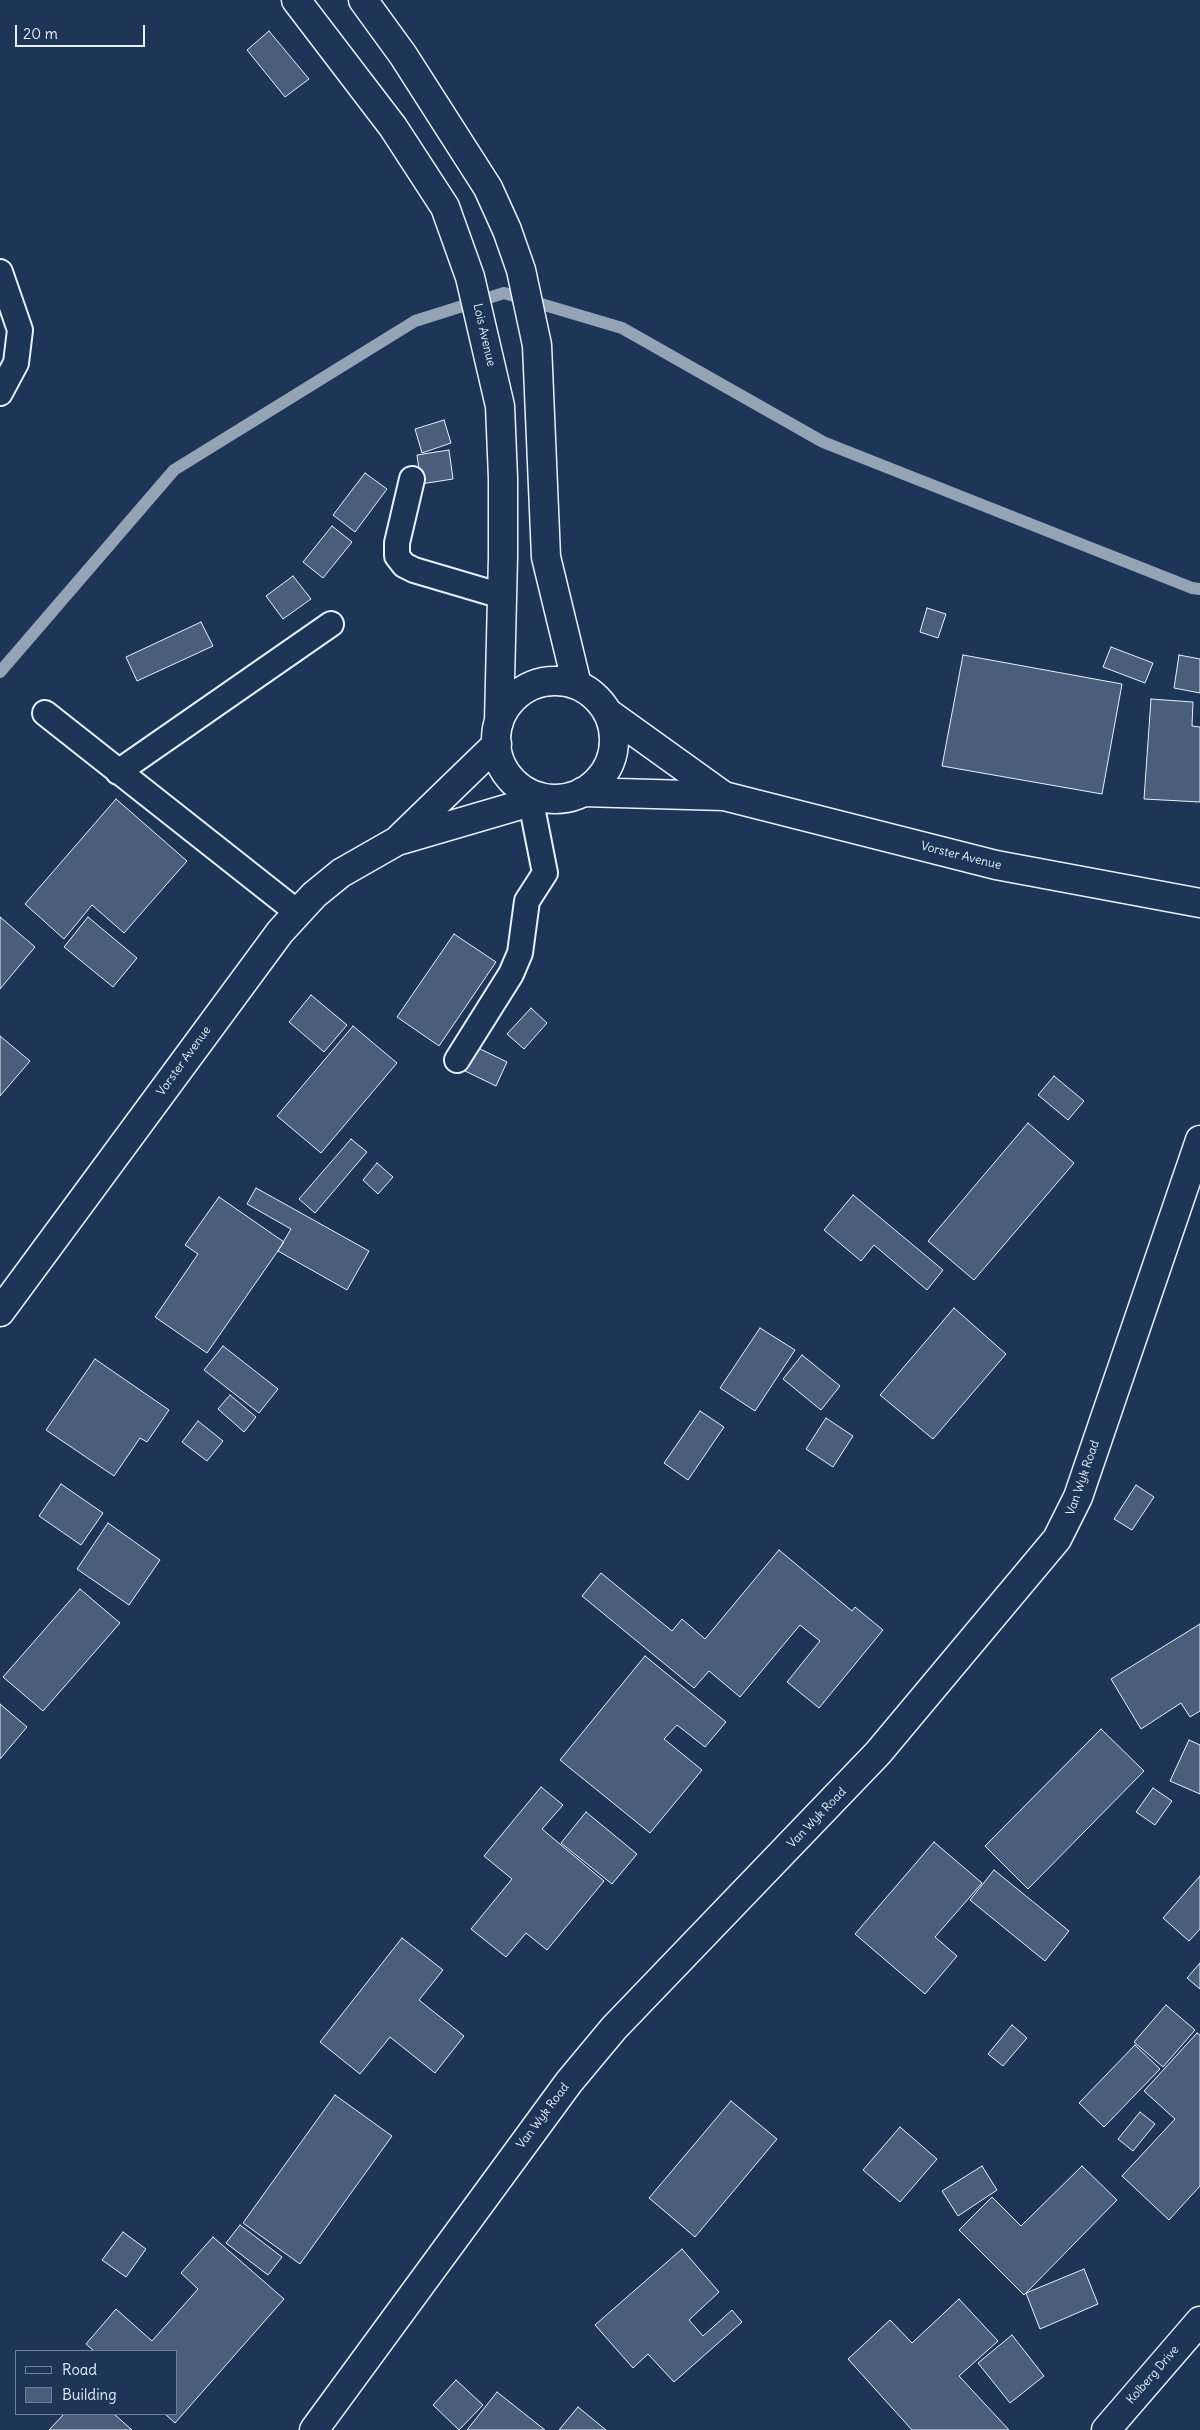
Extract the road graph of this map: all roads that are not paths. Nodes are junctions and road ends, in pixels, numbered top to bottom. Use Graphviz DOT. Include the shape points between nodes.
graph roads {
  1 [pos="296,0"];
  2 [pos="373,4"];
  3 [pos="0,272"];
  4 [pos="10,332"];
  5 [pos="0,394"];
  6 [pos="412,479"];
  7 [pos="502,596"];
  8 [pos="331,624"];
  9 [pos="577,685"];
  10 [pos="607,712"];
  11 [pos="45,713"];
  12 [pos="498,733"];
  13 [pos="118,772"];
  14 [pos="582,792"];
  15 [pos="724,796"];
  16 [pos="538,800"];
  17 [pos="398,841"];
  18 [pos="1200,903"];
  19 [pos="297,912"];
  20 [pos="457,1060"];
  21 [pos="1200,1140"];
  22 [pos="0,1312"];
  23 [pos="1200,2321"];
  24 [pos="314,2430"];
  25 [pos="1106,2430"];
  1 -- 7 [label="street, Lois Avenue" via="393,127 445,206 470,277 500,406"];
  2 -- 9 [label="street" via="488,188 508,230 521,270 537,345 546,557"];
  3 -- 4 [label="lane"];
  4 -- 5 [label="lane" via="16,363"];
  6 -- 7 [label="lane" via="397,556 414,570"];
  7 -- 12 [label="street, Lois Avenue"];
  8 -- 13 [label="lane"];
  9 -- 10 [label="street, Vorster Avenue" via="594,696"];
  9 -- 12 [label="street, Vorster Avenue" via="546,682 532,686 510,703"];
  10 -- 14 [label="street, Vorster Avenue" via="613,727 611,759 604,774"];
  10 -- 15 [label="street, Vorster Avenue"];
  11 -- 13 [label="lane"];
  12 -- 16 [label="street, Vorster Avenue" via="500,760 507,775"];
  12 -- 17 [label="street, Vorster Avenue"];
  13 -- 19 [label="lane"];
  14 -- 15 [label="street, Vorster Avenue"];
  14 -- 16 [label="street, Vorster Avenue" via="570,797"];
  15 -- 18 [label="street, Vorster Avenue" via="996,865"];
  16 -- 17 [label="street, Vorster Avenue"];
  16 -- 20 [label="lane" via="545,873 527,901 520,953 511,974"];
  17 -- 19 [label="street, Vorster Avenue" via="341,873"];
  19 -- 22 [label="street, Vorster Avenue"];
  21 -- 24 [label="street, Van Wyk Road" via="1078,1498 1057,1539 878,1753 614,2028 569,2082"];
  23 -- 25 [label="street, Kolberg Drive"];
}
